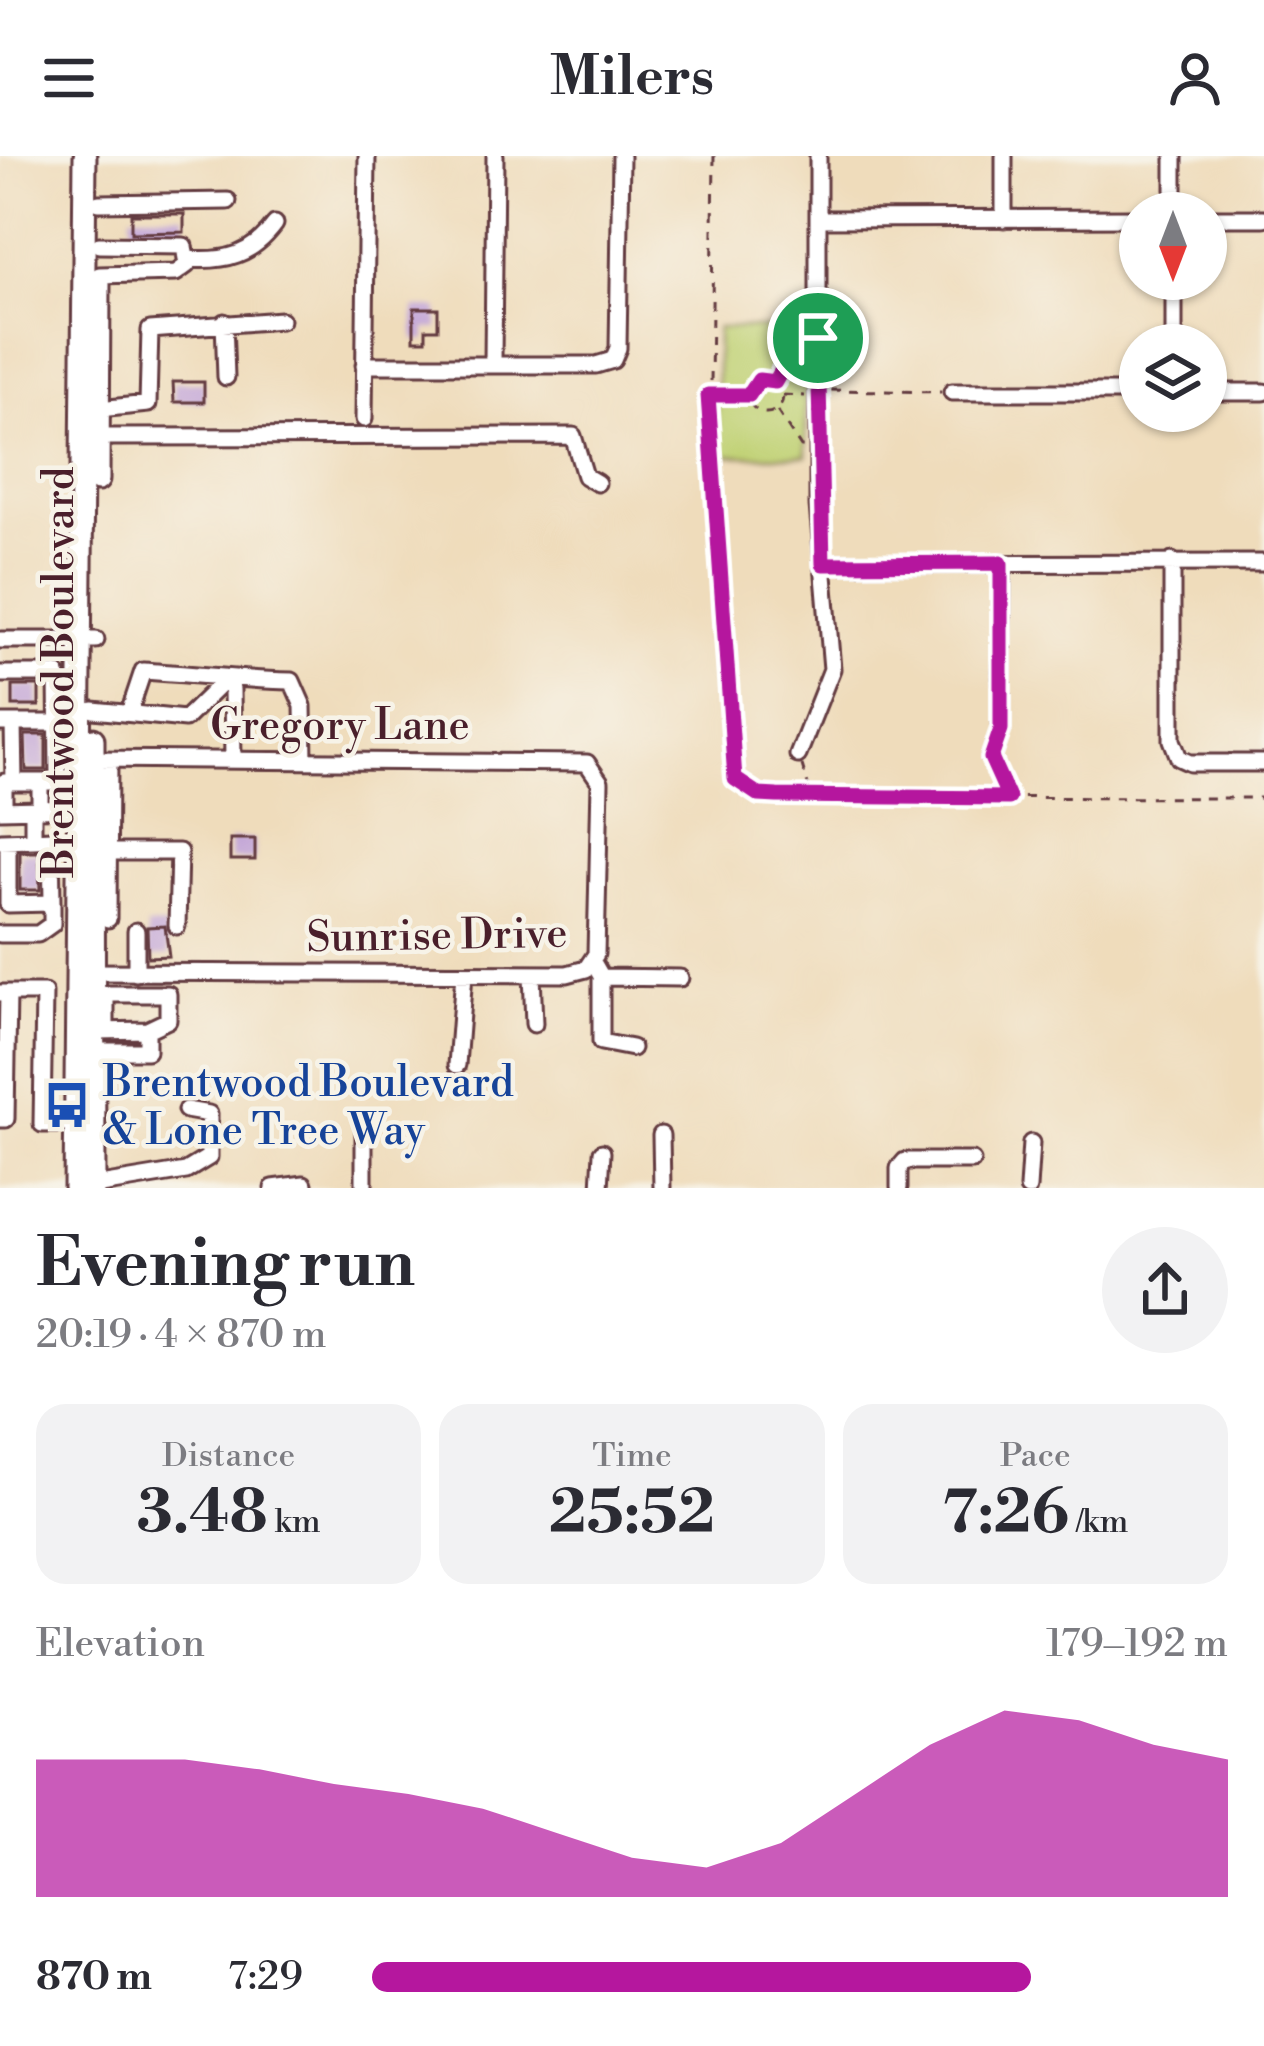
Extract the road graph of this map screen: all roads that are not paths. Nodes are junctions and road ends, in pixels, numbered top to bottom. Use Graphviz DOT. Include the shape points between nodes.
graph roads {
  1 [pos="85,156"];
  2 [pos="98,156"];
  3 [pos="367,156"];
  4 [pos="495,156"];
  5 [pos="621,156"];
  6 [pos="818,156"];
  7 [pos="1004,156"];
  8 [pos="1174,156"];
  9 [pos="1174,192"];
  10 [pos="228,201"];
  11 [pos="98,202"];
  12 [pos="1004,218"];
  13 [pos="1119,218"];
  14 [pos="1227,218"];
  15 [pos="1264,218"];
  16 [pos="818,219"];
  17 [pos="275,224"];
  18 [pos="99,245"];
  19 [pos="188,259"];
  20 [pos="99,275"];
  21 [pos="281,320"];
  22 [pos="224,322"];
  23 [pos="494,362"];
  24 [pos="364,365"];
  25 [pos="226,377"];
  26 [pos="952,392"];
  27 [pos="1119,392"];
  28 [pos="1227,392"];
  29 [pos="1264,392"];
  30 [pos="99,409"];
  31 [pos="364,419"];
  32 [pos="99,437"];
  33 [pos="597,483"];
  34 [pos="1172,561"];
  35 [pos="1001,563"];
  36 [pos="1264,563"];
  37 [pos="823,564"];
  38 [pos="0,640"];
  39 [pos="88,640"];
  40 [pos="0,674"];
  41 [pos="68,674"];
  42 [pos="224,681"];
  43 [pos="130,710"];
  44 [pos="76,718"];
  45 [pos="7,723"];
  46 [pos="798,755"];
  47 [pos="991,758"];
  48 [pos="101,760"];
  49 [pos="232,760"];
  50 [pos="304,760"];
  51 [pos="587,763"];
  52 [pos="1264,764"];
  53 [pos="14,782"];
  54 [pos="40,782"];
  55 [pos="78,808"];
  56 [pos="36,809"];
  57 [pos="2,810"];
  58 [pos="33,840"];
  59 [pos="4,841"];
  60 [pos="102,851"];
  61 [pos="52,909"];
  62 [pos="77,915"];
  63 [pos="108,919"];
  64 [pos="177,926"];
  65 [pos="136,932"];
  66 [pos="0,934"];
  67 [pos="597,969"];
  68 [pos="136,974"];
  69 [pos="464,974"];
  70 [pos="532,974"];
  71 [pos="680,978"];
  72 [pos="92,983"];
  73 [pos="4,993"];
  74 [pos="44,993"];
  75 [pos="534,1024"];
  76 [pos="99,1041"];
  77 [pos="632,1048"];
  78 [pos="457,1065"];
  79 [pos="104,1084"];
  80 [pos="186,1110"];
  81 [pos="0,1118"];
  82 [pos="75,1124"];
  83 [pos="364,1124"];
  84 [pos="661,1135"];
  85 [pos="1031,1143"];
  86 [pos="602,1152"];
  87 [pos="972,1161"];
  88 [pos="304,1184"];
  89 [pos="88,1187"];
  90 [pos="273,1188"];
  91 [pos="364,1188"];
  92 [pos="600,1188"];
  93 [pos="662,1188"];
  94 [pos="899,1188"];
  95 [pos="1028,1188"];
  1 -- 39 [label="main road, Brentwood Boulevard"];
  2 -- 11 [label="main road, Brentwood Boulevard"];
  3 -- 24 [label="street"];
  4 -- 23 [label="street"];
  5 -- 23 [label="street" via="613,360"];
  6 -- 16 [label="street"];
  7 -- 12 [label="street"];
  8 -- 9 [label="street"];
  10 -- 11 [label="street"];
  11 -- 18 [label="main road, Brentwood Boulevard"];
  12 -- 13 [label="street"];
  12 -- 16 [label="street"];
  14 -- 15 [label="street"];
  16 -- 37 [label="street"];
  17 -- 19 [label="street" via="261,244 229,260"];
  18 -- 19 [label="street" via="184,246"];
  18 -- 20 [label="main road, Brentwood Boulevard"];
  19 -- 20 [label="street" via="176,273"];
  20 -- 30 [label="main road, Brentwood Boulevard"];
  21 -- 22 [label="street"];
  22 -- 25 [label="street"];
  22 -- 30 [label="street" via="150,330 148,404"];
  23 -- 24 [label="street"];
  24 -- 31 [label="street"];
  26 -- 27 [label="street"];
  28 -- 29 [label="street"];
  30 -- 32 [label="main road, Brentwood Boulevard"];
  32 -- 33 [label="street" via="573,436 585,476"];
  32 -- 39 [label="main road, Brentwood Boulevard"];
  34 -- 35 [label="street"];
  34 -- 36 [label="street"];
  34 -- 52 [label="street" via="1176,750 1190,764"];
  35 -- 37 [label="street"];
  35 -- 47 [label="street" via="1001,729"];
  37 -- 46 [label="street" via="831,681"];
  38 -- 39 [label="street"];
  39 -- 41 [label="main road, Brentwood Boulevard"];
  39 -- 44 [label="main road, Brentwood Boulevard"];
  40 -- 41 [label="street"];
  41 -- 44 [label="main road, Brentwood Boulevard"];
  42 -- 43 [label="street" via="185,719"];
  42 -- 43 [label="street" via="142,671"];
  42 -- 49 [label="street" via="232,688"];
  42 -- 50 [label="street" via="292,682 303,706"];
  43 -- 44 [label="street"];
  44 -- 45 [label="street"];
  44 -- 48 [label="main road, Brentwood Boulevard"];
  44 -- 54 [label="street" via="58,773"];
  44 -- 55 [label="main road, Brentwood Boulevard"];
  45 -- 53 [label="street"];
  48 -- 49 [label="street, Gregory Lane"];
  48 -- 60 [label="main road, Brentwood Boulevard"];
  49 -- 50 [label="street, Gregory Lane"];
  50 -- 51 [label="street, Gregory Lane"];
  51 -- 67 [label="street, Sunrise Drive" via="600,782"];
  53 -- 54 [label="street"];
  53 -- 57 [label="street" via="4,782"];
  54 -- 56 [label="street"];
  55 -- 56 [label="street"];
  55 -- 62 [label="main road, Brentwood Boulevard"];
  56 -- 57 [label="street"];
  56 -- 58 [label="street"];
  58 -- 59 [label="street"];
  58 -- 61 [label="street" via="51,839"];
  59 -- 61 [label="street" via="8,904"];
  60 -- 63 [label="street"];
  60 -- 64 [label="street" via="179,851"];
  60 -- 72 [label="main road, Brentwood Boulevard"];
  61 -- 62 [label="street"];
  61 -- 66 [label="street" via="52,924 38,934"];
  62 -- 72 [label="main road, Brentwood Boulevard"];
  65 -- 68 [label="street"];
  67 -- 70 [label="street, Sunrise Drive"];
  67 -- 71 [label="street"];
  67 -- 77 [label="street" via="601,1042"];
  68 -- 69 [label="street, Sunrise Drive"];
  68 -- 72 [label="street, Sunrise Drive"];
  69 -- 70 [label="street, Sunrise Drive"];
  69 -- 78 [label="street"];
  70 -- 75 [label="street"];
  72 -- 74 [label="street"];
  72 -- 76 [label="main road, Brentwood Boulevard"];
  72 -- 76 [label="street" via="168,994 168,1020 147,1030 146,1051"];
  72 -- 82 [label="main road, Brentwood Boulevard"];
  73 -- 74 [label="street"];
  73 -- 81 [label="street" via="6,1119"];
  74 -- 82 [label="street" via="42,1124"];
  76 -- 79 [label="street"];
  76 -- 89 [label="main road, Brentwood Boulevard"];
  80 -- 89 [label="street" via="209,1114 209,1157 202,1163"];
  82 -- 89 [label="main road, Brentwood Boulevard"];
  83 -- 91 [label="street"];
  84 -- 93 [label="street"];
  85 -- 95 [label="street"];
  86 -- 92 [label="street"];
  87 -- 94 [label="street" via="904,1161"];
  88 -- 90 [label="street"];
}
